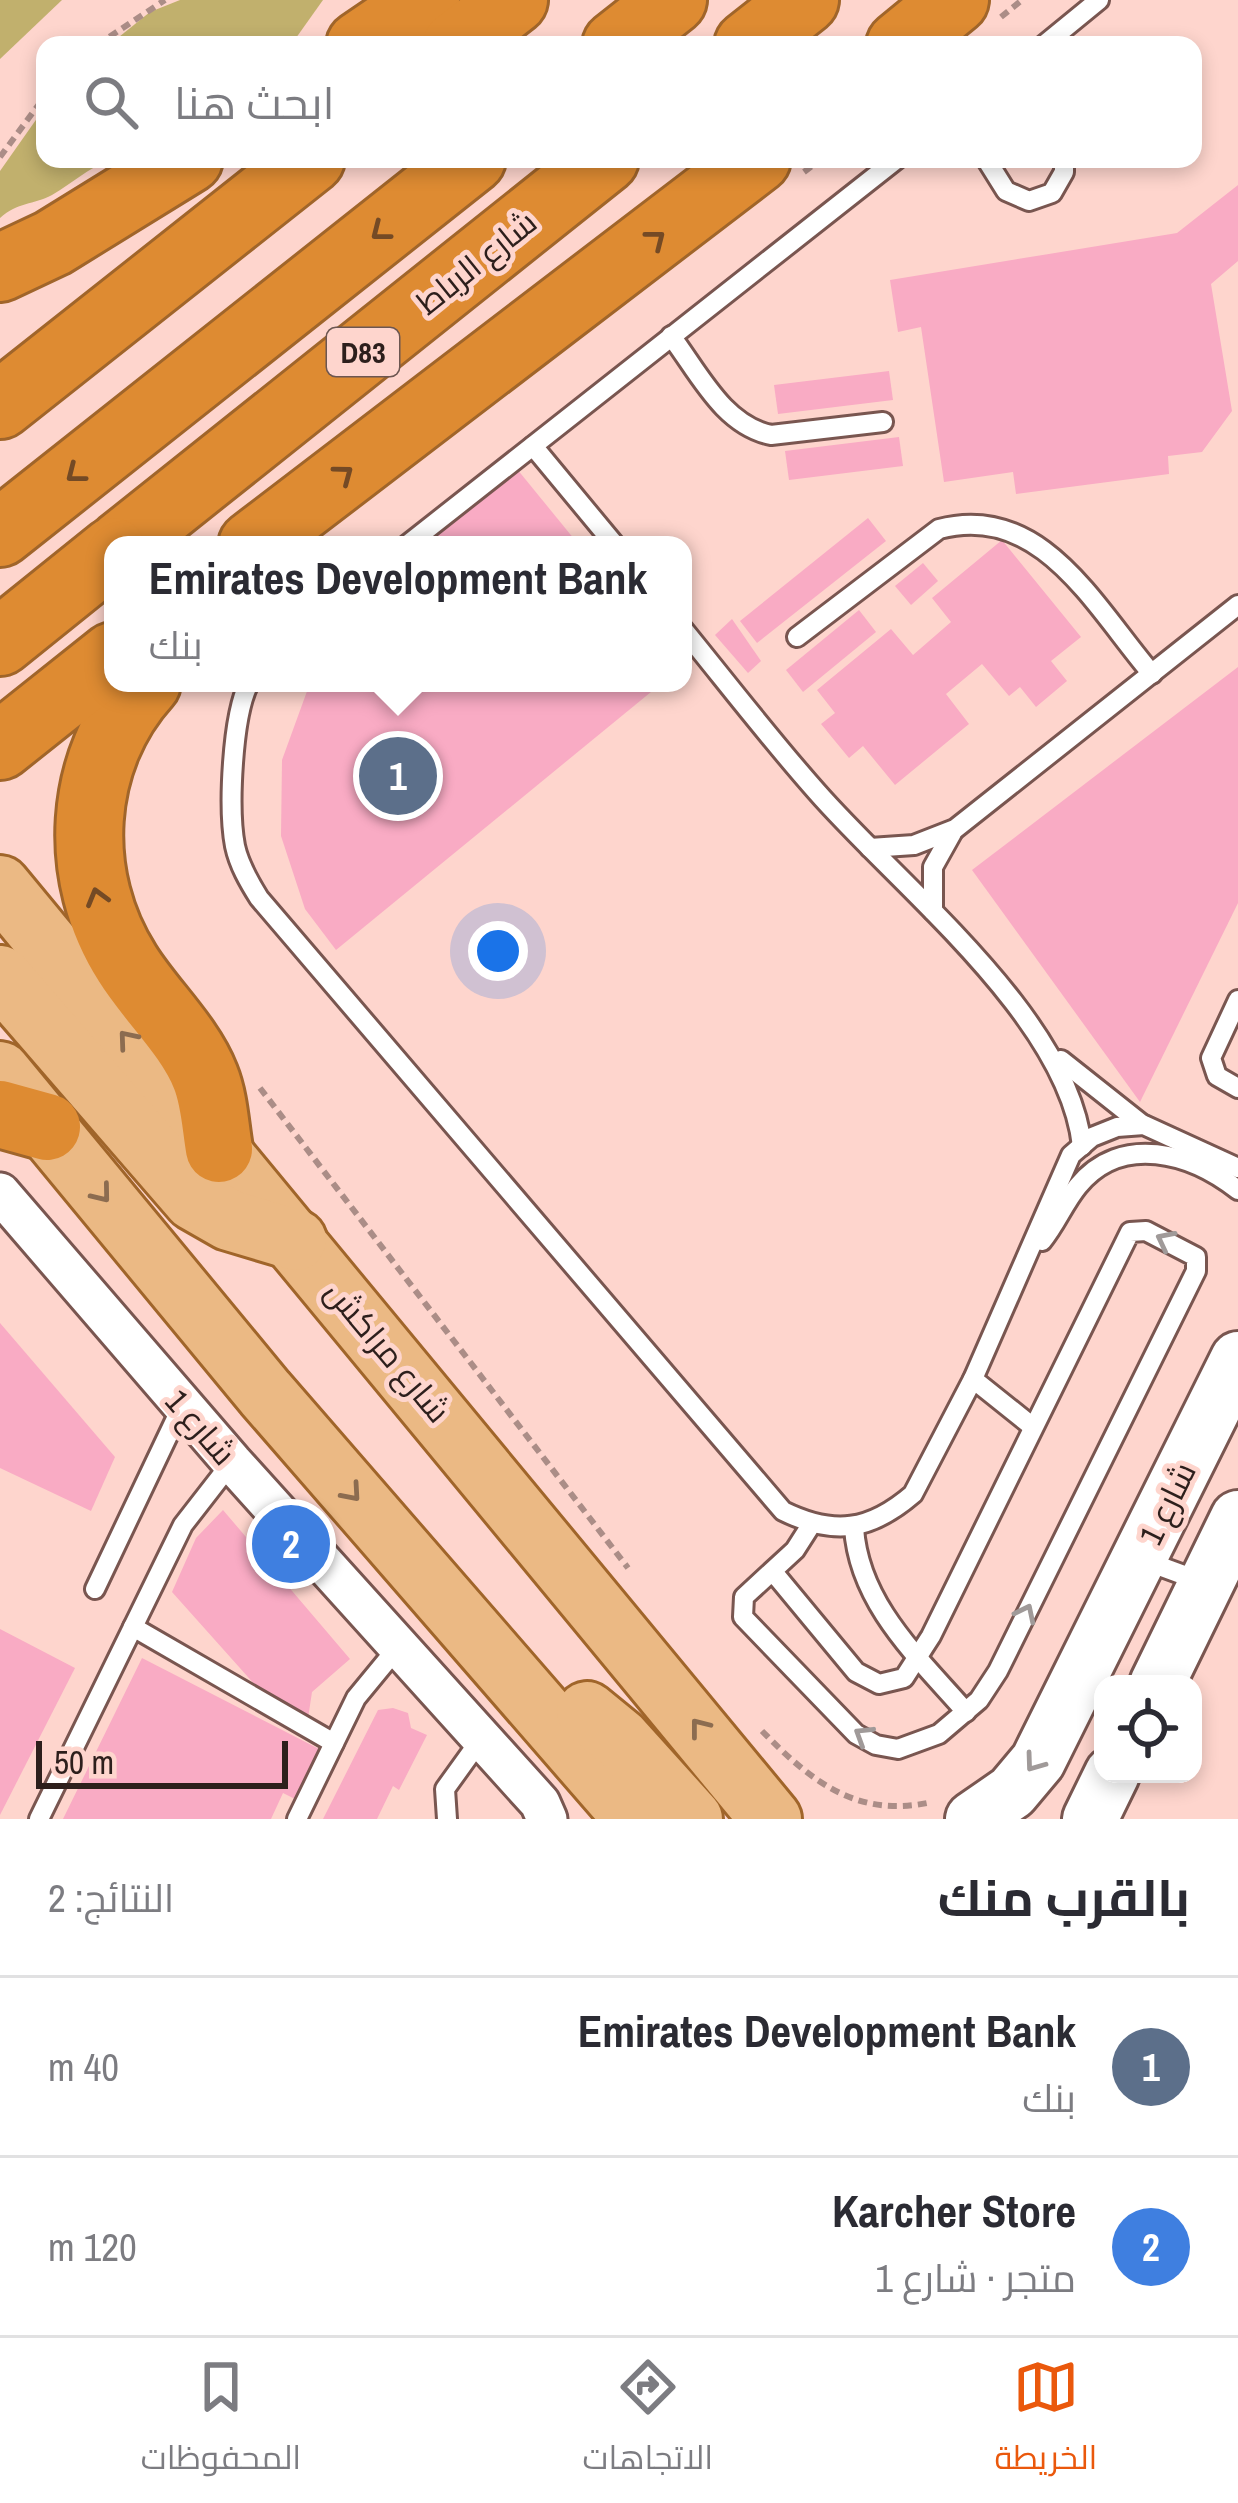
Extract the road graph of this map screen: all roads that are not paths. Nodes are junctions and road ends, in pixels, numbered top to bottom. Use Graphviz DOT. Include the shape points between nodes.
graph roads {
  1 [pos="425,0"];
  2 [pos="514,0"];
  3 [pos="673,0"];
  4 [pos="805,0"];
  5 [pos="955,0"];
  6 [pos="1100,0"];
  7 [pos="373,36"];
  8 [pos="468,36"];
  9 [pos="627,36"];
  10 [pos="759,36"];
  11 [pos="911,36"];
  12 [pos="1055,36"];
  13 [pos="175,168"];
  14 [pos="300,168"];
  15 [pos="461,168"];
  16 [pos="594,168"];
  17 [pos="745,168"];
  18 [pos="886,168"];
  19 [pos="992,168"];
  20 [pos="1063,168"];
  21 [pos="132,196"];
  22 [pos="0,268"];
  23 [pos="0,304"];
  24 [pos="671,336"];
  25 [pos="0,405"];
  26 [pos="883,422"];
  27 [pos="533,446"];
  28 [pos="0,532"];
  29 [pos="132,536"];
  30 [pos="269,536"];
  31 [pos="418,536"];
  32 [pos="608,536"];
  33 [pos="104,558"];
  34 [pos="1238,605"];
  35 [pos="796,637"];
  36 [pos="692,639"];
  37 [pos="0,642"];
  38 [pos="104,663"];
  39 [pos="1152,674"];
  40 [pos="140,692"];
  41 [pos="246,692"];
  42 [pos="0,746"];
  43 [pos="956,829"];
  44 [pos="870,848"];
  45 [pos="0,886"];
  46 [pos="933,911"];
  47 [pos="0,976"];
  48 [pos="1238,1000"];
  49 [pos="1041,1040"];
  50 [pos="0,1072"];
  51 [pos="1238,1088"];
  52 [pos="24,1121"];
  53 [pos="1144,1125"];
  54 [pos="1082,1146"];
  55 [pos="219,1149"];
  56 [pos="1238,1168"];
  57 [pos="1238,1190"];
  58 [pos="0,1193"];
  59 [pos="296,1240"];
  60 [pos="1031,1254"];
  61 [pos="1238,1359"];
  62 [pos="973,1379"];
  63 [pos="182,1406"];
  64 [pos="1033,1427"];
  65 [pos="232,1462"];
  66 [pos="1238,1519"];
  67 [pos="811,1525"];
  68 [pos="854,1528"];
  69 [pos="1146,1547"];
  70 [pos="774,1573"];
  71 [pos="1219,1580"];
  72 [pos="94,1589"];
  73 [pos="133,1627"];
  74 [pos="398,1647"];
  75 [pos="919,1659"];
  76 [pos="499,1662"];
  77 [pos="1161,1675"];
  78 [pos="966,1712"];
  79 [pos="481,1739"];
  80 [pos="334,1743"];
  81 [pos="1108,1783"];
  82 [pos="956,1810"];
  83 [pos="772,1812"];
  84 [pos="39,1819"];
  85 [pos="297,1819"];
  86 [pos="447,1819"];
  87 [pos="547,1819"];
  88 [pos="635,1819"];
  89 [pos="692,1819"];
  90 [pos="1090,1819"];
  1 -- 7 [label="highway"];
  2 -- 8 [label="highway"];
  3 -- 9 [label="highway"];
  4 -- 10 [label="highway"];
  5 -- 11 [label="highway"];
  6 -- 12 [label="lane"];
  13 -- 21 [label="highway"];
  14 -- 25 [label="highway"];
  15 -- 28 [label="highway, D83, one-way"];
  16 -- 29 [label="highway, شارع الرباط / D83"];
  30 -- 17 [label="highway, one-way"];
  18 -- 24 [label="lane"];
  19 -- 20 [label="lane" via="1006,191 1029,201 1060,184"];
  21 -- 22 [label="highway"];
  21 -- 23 [label="highway"];
  24 -- 26 [label="lane" via="727,412 754,432"];
  24 -- 27 [label="lane"];
  27 -- 31 [label="lane"];
  27 -- 32 [label="lane"];
  33 -- 37 [label="highway"];
  34 -- 39 [label="lane"];
  35 -- 39 [label="lane" via="939,529 998,523 1049,553"];
  36 -- 44 [label="lane"];
  38 -- 42 [label="highway"];
  39 -- 43 [label="lane"];
  55 -- 40 [label="highway, one-way" via="204,1072 112,940 92,880 94,784 119,720"];
  41 -- 67 [label="lane" via="232,820 235,848 259,898 761,1489"];
  43 -- 44 [label="lane" via="914,845"];
  43 -- 46 [label="lane" via="933,867"];
  44 -- 46 [label="lane"];
  55 -- 45 [label="main road, شارع مراكش, one-way"];
  46 -- 49 [label="lane"];
  47 -- 59 [label="main road" via="194,1200"];
  48 -- 51 [label="lane" via="1211,1058 1217,1076"];
  49 -- 53 [label="lane"];
  49 -- 54 [label="lane" via="1066,1079"];
  50 -- 52 [label="main road"];
  52 -- 76 [label="main road, one-way"];
  53 -- 54 [label="lane" via="1117,1127"];
  53 -- 56 [label="lane"];
  54 -- 60 [label="lane" via="1059,1180"];
  55 -- 59 [label="main road, شارع مراكش"];
  57 -- 60 [label="lane" via="1171,1155 1118,1156 1075,1189"];
  58 -- 63 [label="street, شارع 1"];
  83 -- 59 [label="main road, شارع مراكش, one-way"];
  60 -- 62 [label="lane"];
  61 -- 69 [label="street, شارع 1"];
  62 -- 64 [label="lane"];
  62 -- 68 [label="lane" via="913,1494 887,1516"];
  63 -- 65 [label="street, شارع 1"];
  63 -- 72 [label="lane"];
  64 -- 75 [label="lane"];
  78 -- 64 [label="lane, one-way" via="998,1671 1196,1271 1196,1257 1147,1231 1130,1232"];
  65 -- 73 [label="lane" via="196,1502"];
  65 -- 74 [label="street, شارع 1"];
  66 -- 71 [label="street"];
  67 -- 68 [label="lane"];
  67 -- 70 [label="lane"];
  68 -- 75 [label="lane" via="871,1595"];
  69 -- 71 [label="lane" via="1183,1579"];
  69 -- 82 [label="street, شارع 1, one-way" via="1038,1761 1012,1792"];
  70 -- 75 [label="lane" via="866,1680 892,1683"];
  78 -- 70 [label="lane, one-way" via="898,1749 856,1734 743,1616 744,1597"];
  71 -- 77 [label="street"];
  73 -- 80 [label="lane"];
  73 -- 84 [label="lane"];
  74 -- 79 [label="street, شارع 1"];
  74 -- 80 [label="lane" via="368,1681"];
  75 -- 78 [label="lane"];
  76 -- 88 [label="main road"];
  76 -- 89 [label="main road" via="583,1708"];
  79 -- 86 [label="lane" via="445,1789"];
  79 -- 87 [label="street, شارع 1"];
  80 -- 85 [label="lane"];
  81 -- 90 [label="street"];
}
